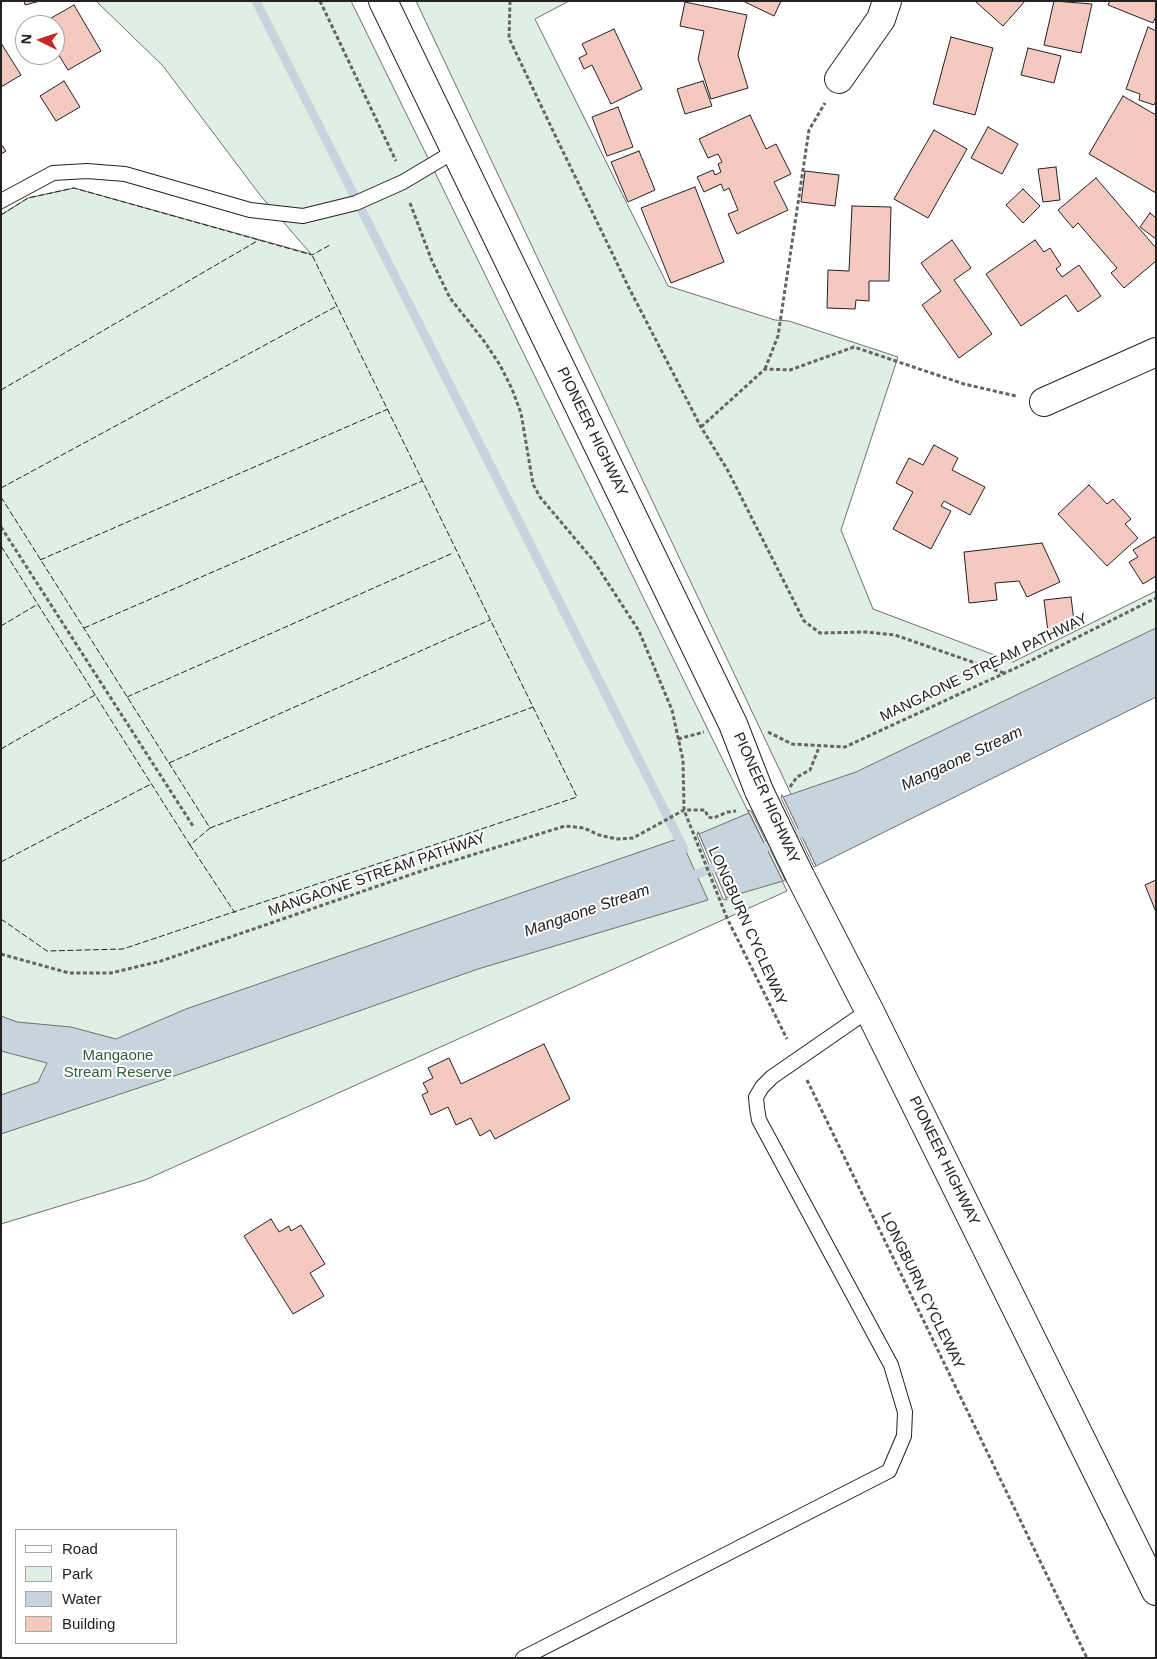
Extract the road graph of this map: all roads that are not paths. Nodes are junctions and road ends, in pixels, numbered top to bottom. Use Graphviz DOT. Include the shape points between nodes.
graph roads {
  1 [pos="383,1"];
  2 [pos="887,1"];
  3 [pos="839,79"];
  4 [pos="455,151"];
  5 [pos="1,201"];
  6 [pos="1156,352"];
  7 [pos="1044,402"];
  8 [pos="870,1010"];
  9 [pos="1156,1591"];
  10 [pos="523,1658"];
  1 -- 4 [label="main road, PIONEER HIGHWAY"];
  2 -- 3 [label="main road" via="881,19"];
  4 -- 5 [label="lane" via="403,182 356,203 303,216 250,210 125,174 87,171 53,172"];
  4 -- 8 [label="main road, PIONEER HIGHWAY, bridge" via="734,724 752,801 800,876"];
  6 -- 7 [label="main road"];
  8 -- 9 [label="main road, PIONEER HIGHWAY"];
  8 -- 10 [label="lane" via="797,1060 762,1087 756,1097 759,1120 890,1365 906,1412 904,1436 889,1471"];
}
